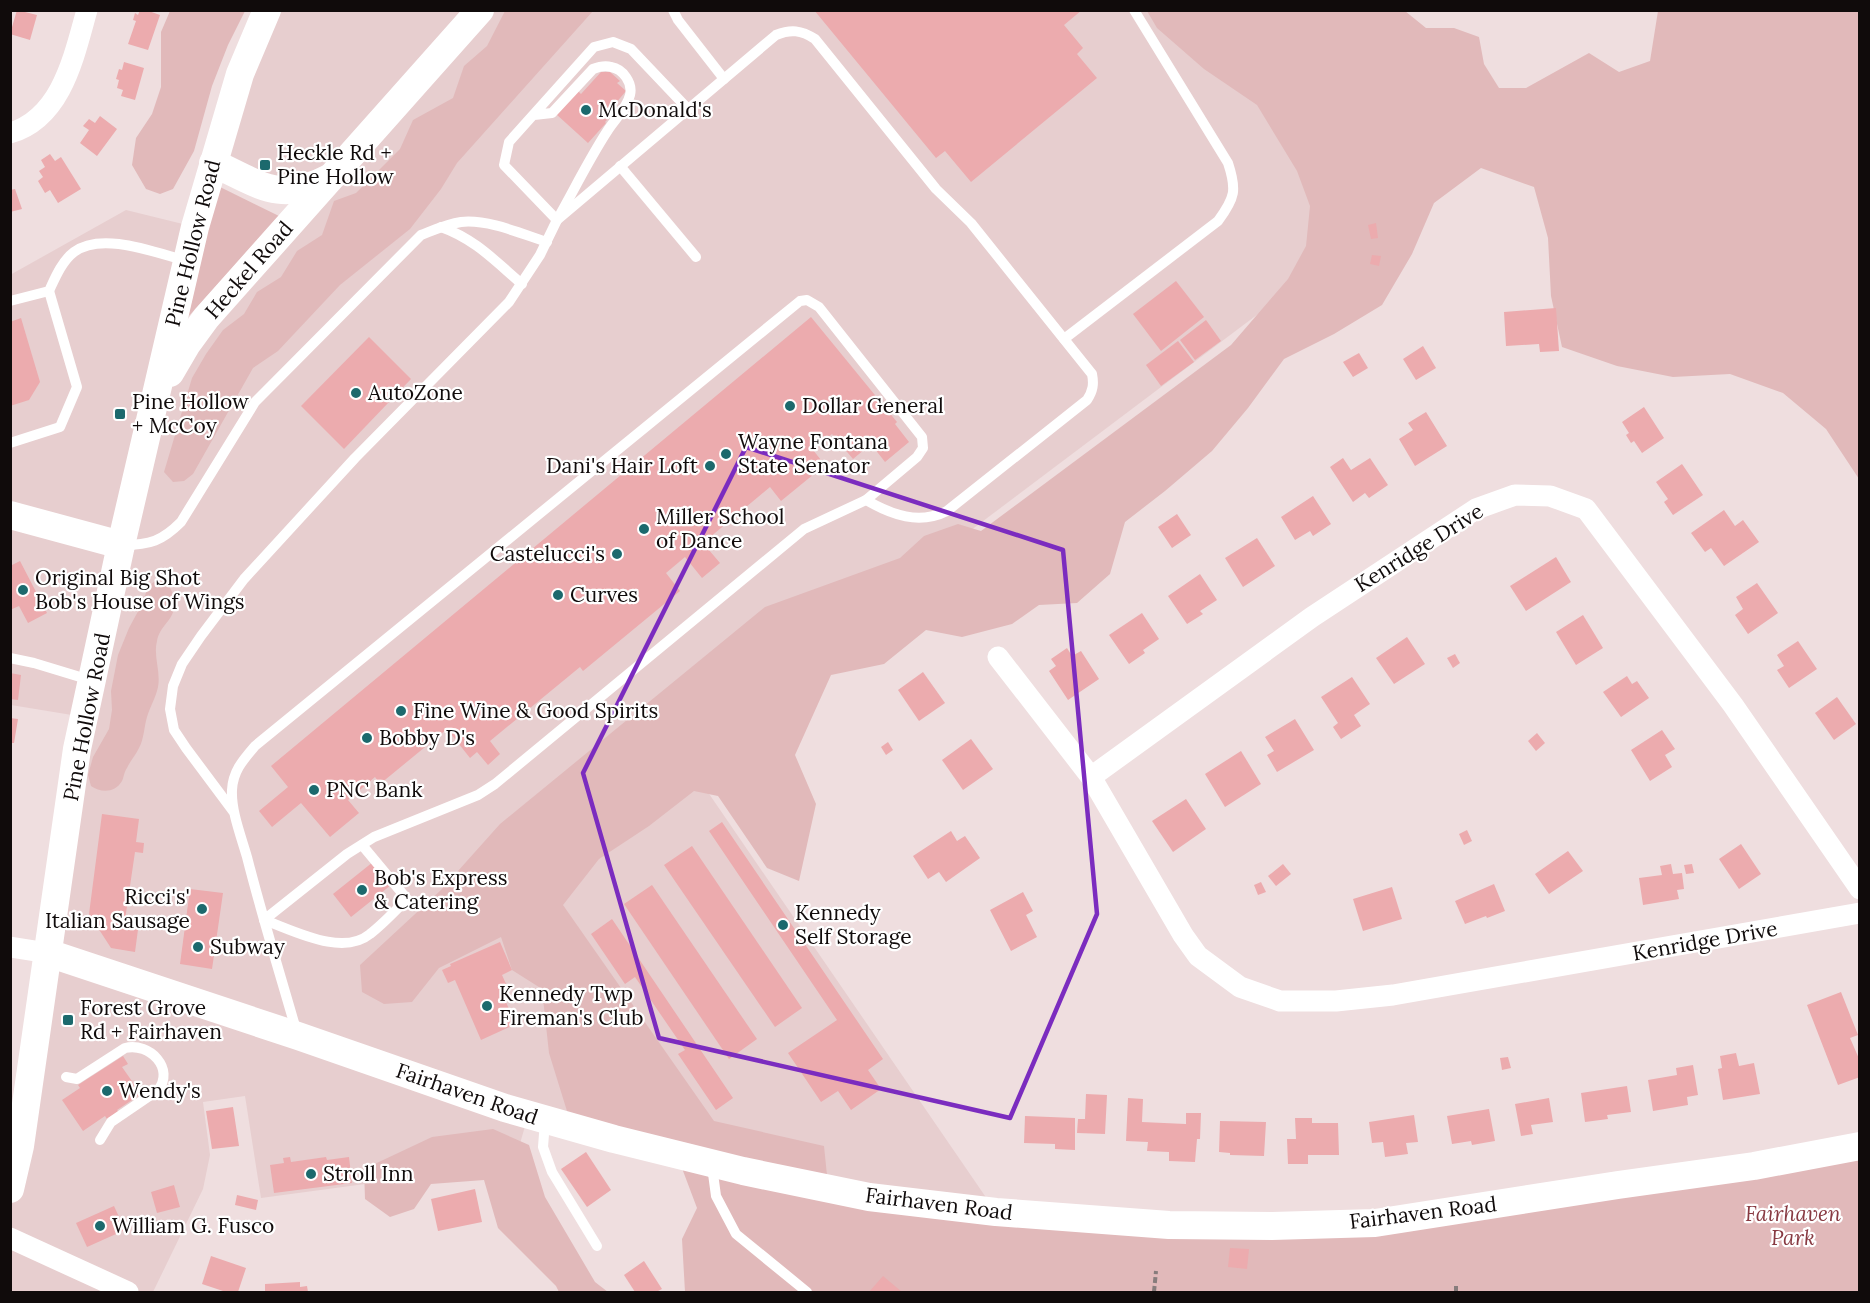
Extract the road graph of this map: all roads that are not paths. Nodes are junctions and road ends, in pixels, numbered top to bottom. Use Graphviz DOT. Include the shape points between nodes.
graph roads {
  1 [pos="87,10"];
  2 [pos="267,10"];
  3 [pos="673,10"];
  4 [pos="1134,10"];
  5 [pos="470,14"];
  6 [pos="724,79"];
  7 [pos="687,109"];
  8 [pos="534,115"];
  9 [pos="10,133"];
  10 [pos="213,163"];
  11 [pos="620,166"];
  12 [pos="331,177"];
  13 [pos="557,220"];
  14 [pos="440,227"];
  15 [pos="547,242"];
  16 [pos="696,257"];
  17 [pos="187,261"];
  18 [pos="522,284"];
  19 [pos="49,291"];
  20 [pos="10,301"];
  21 [pos="1064,339"];
  22 [pos="155,398"];
  23 [pos="10,443"];
  24 [pos="866,500"];
  25 [pos="10,515"];
  26 [pos="121,545"];
  27 [pos="998,657"];
  28 [pos="10,658"];
  29 [pos="93,680"];
  30 [pos="1091,777"];
  31 [pos="236,813"];
  32 [pos="362,845"];
  33 [pos="1860,890"];
  34 [pos="1860,914"];
  35 [pos="264,920"];
  36 [pos="10,947"];
  37 [pos="48,952"];
  38 [pos="298,1036"];
  39 [pos="66,1077"];
  40 [pos="545,1120"];
  41 [pos="100,1140"];
  42 [pos="1860,1146"];
  43 [pos="712,1163"];
  44 [pos="10,1189"];
  45 [pos="10,1238"];
  46 [pos="597,1246"];
  47 [pos="129,1293"];
  48 [pos="807,1293"];
  1 -- 9 [label="street" via="61,89 43,116"];
  2 -- 10 [label="street, Pine Hollow Road" via="240,74"];
  3 -- 6 [label="lane"];
  4 -- 21 [label="lane" via="1228,163 1234,182 1230,204 1218,221"];
  5 -- 12 [label="street, Heckel Road"];
  6 -- 7 [label="lane"];
  6 -- 21 [label="lane" via="776,35 796,31 815,39"];
  7 -- 8 [label="lane" via="631,49 613,42 594,47"];
  7 -- 11 [label="lane"];
  8 -- 13 [label="lane" via="509,142 504,165"];
  8 -- 13 [label="lane" via="552,113 592,69 614,68 630,83 627,102"];
  10 -- 12 [label="street, Heckel Road" via="279,191 312,187"];
  10 -- 17 [label="street, Pine Hollow Road"];
  11 -- 13 [label="lane"];
  11 -- 16 [label="lane"];
  12 -- 22 [label="street, Heckel Road" via="206,318"];
  13 -- 15 [label="lane"];
  14 -- 15 [label="lane" via="484,223"];
  14 -- 18 [label="lane" via="474,242"];
  14 -- 26 [label="lane" via="421,235 255,402 181,522 168,535 139,545"];
  15 -- 18 [label="lane"];
  17 -- 19 [label="lane" via="98,242 72,254"];
  17 -- 22 [label="street, Pine Hollow Road"];
  18 -- 31 [label="lane" via="244,579 182,664 173,686 170,710 174,730"];
  19 -- 20 [label="lane"];
  19 -- 23 [label="lane" via="77,387 60,427"];
  21 -- 24 [label="lane" via="1092,374 1093,387 1087,400 936,516 923,519 899,515"];
  22 -- 26 [label="street, Pine Hollow Road"];
  24 -- 31 [label="lane" via="917,457 923,448 922,437 819,307 800,300 255,746 234,775"];
  24 -- 32 [label="lane" via="804,529 495,784"];
  25 -- 26 [label="street"];
  26 -- 29 [label="street, Pine Hollow Road"];
  27 -- 30 [label="street, Kenridge Drive"];
  28 -- 29 [label="lane"];
  29 -- 37 [label="street, Pine Hollow Road" via="77,749"];
  30 -- 33 [label="street, Kenridge Drive" via="1312,616 1476,509 1515,495 1550,496 1586,508 1733,705"];
  30 -- 34 [label="street, Kenridge Drive" via="1198,957 1240,987 1280,1001 1393,995"];
  31 -- 35 [label="lane"];
  32 -- 35 [label="lane"];
  32 -- 35 [label="lane" via="407,899 368,936 337,944"];
  35 -- 38 [label="lane"];
  36 -- 37 [label="street"];
  37 -- 38 [label="street, Fairhaven Road"];
  37 -- 44 [label="street, Pine Hollow Road"];
  38 -- 40 [label="street, Fairhaven Road"];
  39 -- 41 [label="lane" via="77,1079 131,1047 148,1050 161,1065 163,1074 158,1090 111,1122"];
  40 -- 43 [label="street, Fairhaven Road"];
  40 -- 46 [label="lane" via="543,1147 552,1172"];
  42 -- 43 [label="street, Fairhaven Road" via="1754,1166 1375,1223 1283,1226 1168,1225 974,1209 869,1197"];
  43 -- 48 [label="lane" via="716,1197 736,1234"];
  45 -- 47 [label="street"];
}
